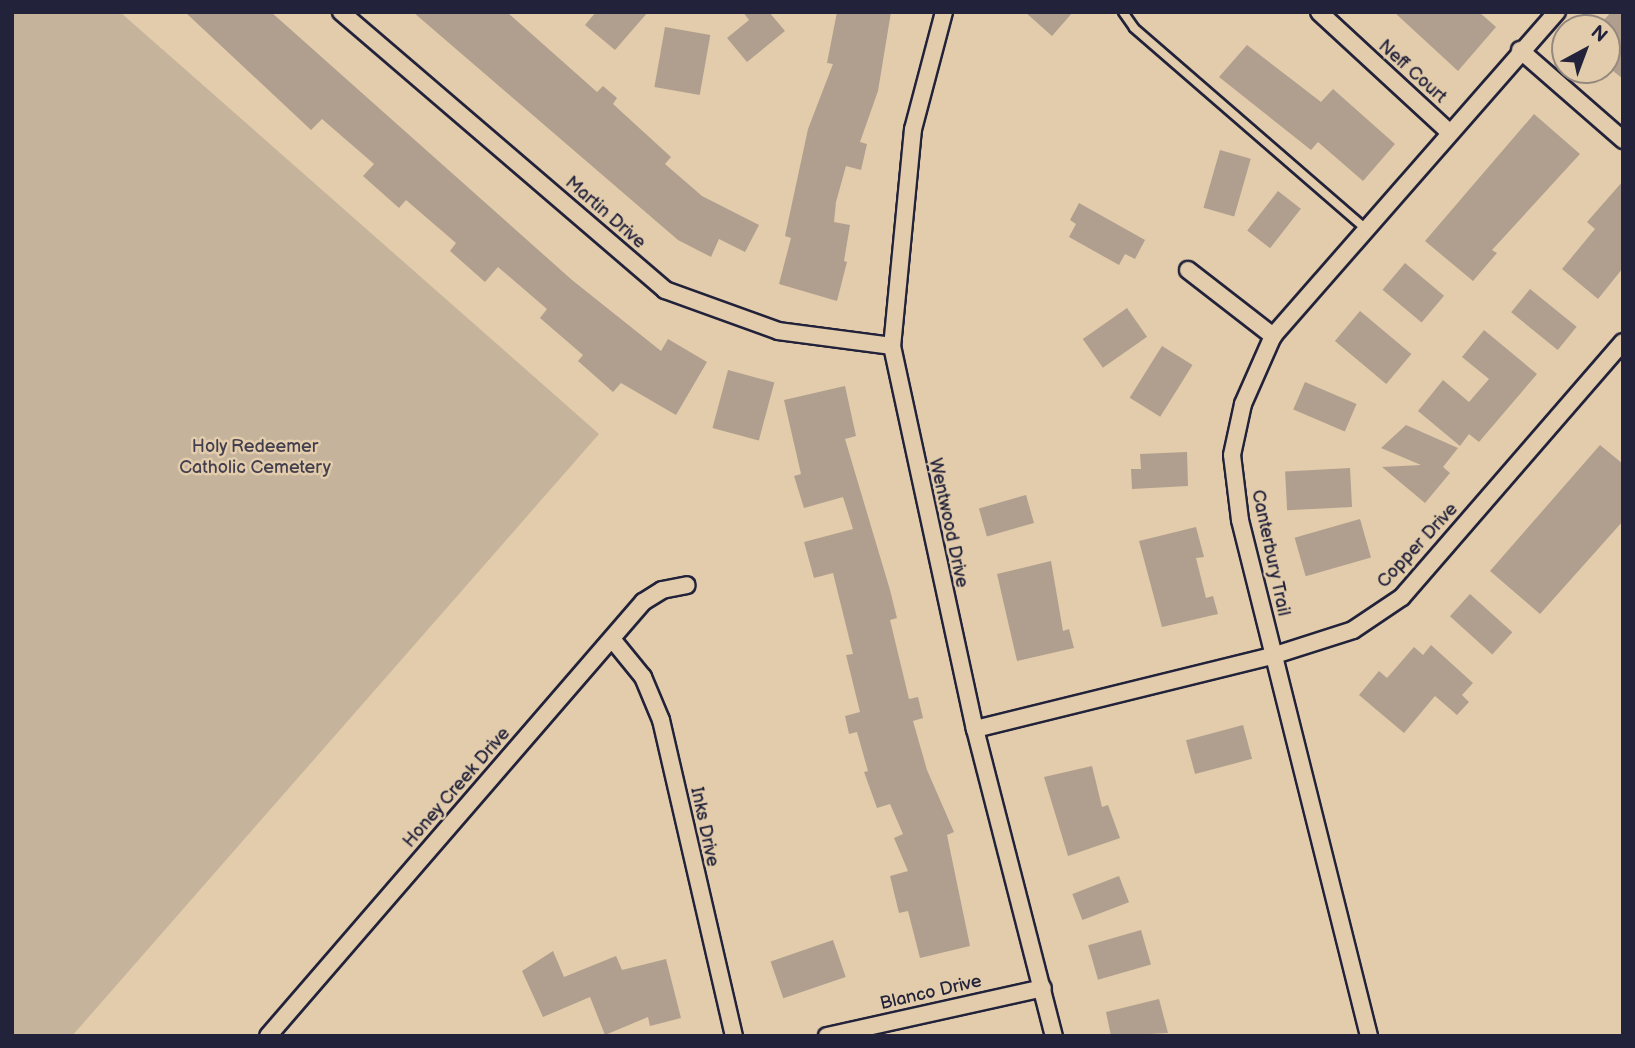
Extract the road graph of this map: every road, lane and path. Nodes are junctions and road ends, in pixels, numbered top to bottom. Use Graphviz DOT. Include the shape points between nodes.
graph roads {
  1 [pos="341,12"];
  2 [pos="944,12"];
  3 [pos="1123,12"];
  4 [pos="1318,12"];
  5 [pos="1549,15"];
  6 [pos="1520,50"];
  7 [pos="1448,131"];
  8 [pos="1623,140"];
  9 [pos="1367,230"];
  10 [pos="1188,271"];
  11 [pos="1273,336"];
  12 [pos="1623,342"];
  13 [pos="892,346"];
  14 [pos="687,585"];
  15 [pos="612,639"];
  16 [pos="1272,656"];
  17 [pos="975,729"];
  18 [pos="1043,988"];
  19 [pos="268,1036"];
  20 [pos="734,1036"];
  21 [pos="827,1036"];
  22 [pos="1054,1036"];
  23 [pos="1369,1036"];
  1 -- 13 [label="street, Martin Drive" via="665,290 778,331"];
  2 -- 13 [label="street, Wentwood Drive" via="914,129"];
  3 -- 9 [label="lane" via="1134,28"];
  4 -- 7 [label="street, Neff Court"];
  5 -- 6 [label="street, Canterbury Trail"];
  6 -- 7 [label="street, Canterbury Trail"];
  6 -- 8 [label="street"];
  7 -- 9 [label="street, Canterbury Trail"];
  9 -- 11 [label="street, Canterbury Trail"];
  10 -- 11 [label="street"];
  11 -- 16 [label="street, Canterbury Trail" via="1243,404 1232,455 1240,520"];
  12 -- 16 [label="street, Copper Drive" via="1402,597 1353,630"];
  13 -- 17 [label="street, Wentwood Drive"];
  14 -- 15 [label="street, Honey Creek Drive" via="662,590 643,602"];
  15 -- 19 [label="street, Honey Creek Drive"];
  15 -- 20 [label="street, Inks Drive" via="643,677 661,720"];
  16 -- 17 [label="street, Copper Drive"];
  16 -- 23 [label="street, Canterbury Trail"];
  17 -- 18 [label="street, Wentwood Drive"];
  18 -- 21 [label="street, Blanco Drive"];
  18 -- 22 [label="street, Wentwood Drive"];
}
